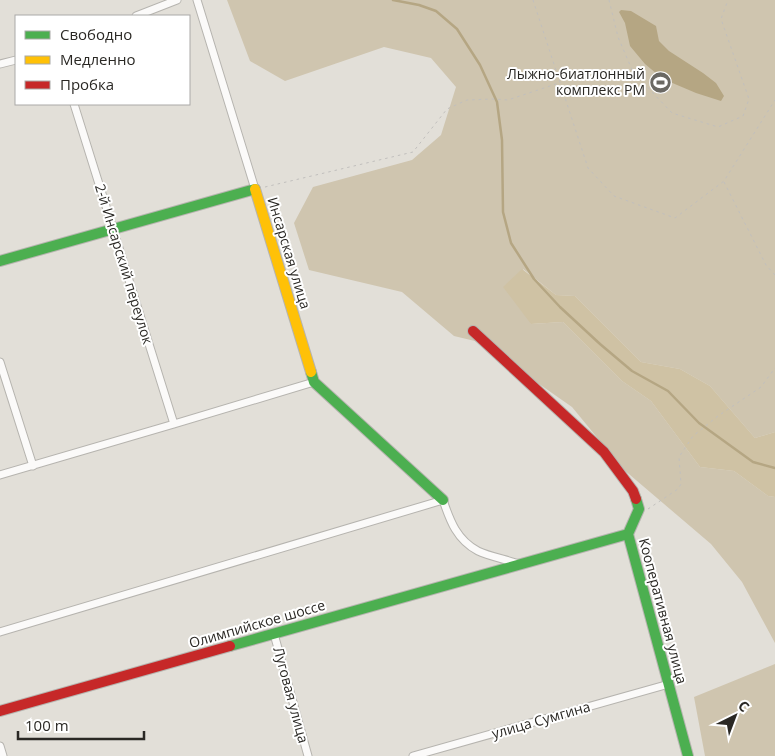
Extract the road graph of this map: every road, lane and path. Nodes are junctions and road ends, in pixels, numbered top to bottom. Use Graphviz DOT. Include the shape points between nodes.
graph roads {
  1 [pos="176,0"];
  2 [pos="197,0"];
  3 [pos="533,0"];
  4 [pos="608,0"];
  5 [pos="728,0"];
  6 [pos="138,15"];
  7 [pos="15,60"];
  8 [pos="0,64"];
  9 [pos="560,83"];
  10 [pos="775,100"];
  11 [pos="74,105"];
  12 [pos="724,181"];
  13 [pos="255,189"];
  14 [pos="112,229"];
  15 [pos="0,261"];
  16 [pos="775,275"];
  17 [pos="473,331"];
  18 [pos="0,362"];
  19 [pos="775,368"];
  20 [pos="314,382"];
  21 [pos="174,424"];
  22 [pos="33,466"];
  23 [pos="0,475"];
  24 [pos="443,500"];
  25 [pos="636,517"];
  26 [pos="628,534"];
  27 [pos="522,565"];
  28 [pos="0,632"];
  29 [pos="274,634"];
  30 [pos="669,684"];
  31 [pos="0,711"];
  32 [pos="0,746"];
  33 [pos="3,756"];
  34 [pos="308,756"];
  35 [pos="413,756"];
  36 [pos="688,756"];
  1 -- 6 [label="street"];
  2 -- 13 [label="street"];
  3 -- 9 [label="path"];
  4 -- 5 [label="path" via="618,37 633,72 672,113 718,127 743,116 749,99 722,19"];
  7 -- 8 [label="street"];
  9 -- 12 [label="path" via="588,168 614,196 675,218"];
  9 -- 13 [label="path" via="508,100 467,100 447,109 413,152"];
  10 -- 12 [label="path"];
  11 -- 14 [label="street, 2-й Инсарский переулок"];
  12 -- 16 [label="path" via="766,265"];
  13 -- 14 [label="street, Инсарская улица"];
  13 -- 20 [label="street, Инсарская улица"];
  14 -- 15 [label="street, Инсарская улица"];
  14 -- 21 [label="street, 2-й Инсарский переулок"];
  17 -- 25 [label="street" via="604,452 633,491 639,509"];
  18 -- 22 [label="street"];
  19 -- 25 [label="path" via="761,387 693,436 679,457 681,484 678,489"];
  20 -- 21 [label="street"];
  20 -- 24 [label="street"];
  21 -- 22 [label="street"];
  22 -- 23 [label="street"];
  24 -- 27 [label="street" via="449,520 462,540 478,551"];
  24 -- 28 [label="street"];
  25 -- 26 [label="street, Кооперативная улица"];
  26 -- 27 [label="street, Олимпийское шоссе"];
  26 -- 30 [label="street, Кооперативная улица"];
  27 -- 29 [label="street, Олимпийское шоссе"];
  29 -- 31 [label="street, Олимпийское шоссе"];
  29 -- 34 [label="street, Луговая улица"];
  30 -- 35 [label="street, улица Сумгина"];
  30 -- 36 [label="street, Кооперативная улица"];
  32 -- 33 [label="street"];
}
